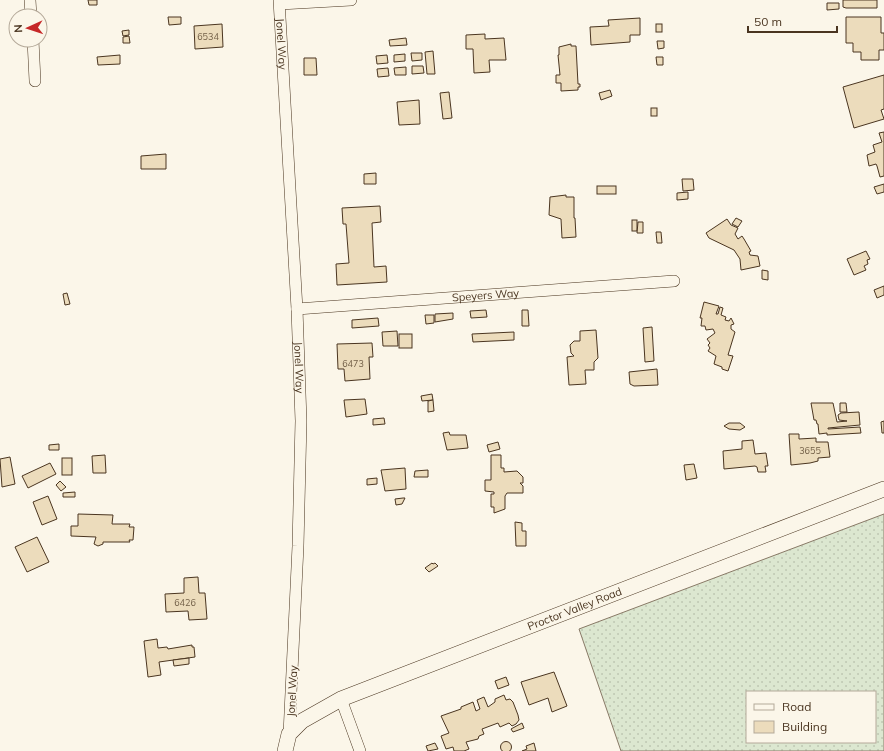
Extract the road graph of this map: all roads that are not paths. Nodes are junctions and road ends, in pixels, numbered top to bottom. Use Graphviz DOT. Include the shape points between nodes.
graph roads {
  1 [pos="351,0"];
  2 [pos="279,2"];
  3 [pos="33,48"];
  4 [pos="35,81"];
  5 [pos="674,281"];
  6 [pos="297,309"];
  7 [pos="884,489"];
  8 [pos="341,699"];
  9 [pos="289,734"];
  10 [pos="285,751"];
  11 [pos="360,751"];
  1 -- 2 [label="street"];
  2 -- 6 [label="street, Jonel Way"];
  3 -- 4 [label="street"];
  5 -- 6 [label="street, Speyers Way"];
  6 -- 9 [label="street, Jonel Way" via="300,422 298,546"];
  7 -- 8 [label="street, Proctor Valley Road"];
  8 -- 9 [label="street, Proctor Valley Road" via="302,721"];
  8 -- 11 [label="street"];
  9 -- 10 [label="street"];
}
